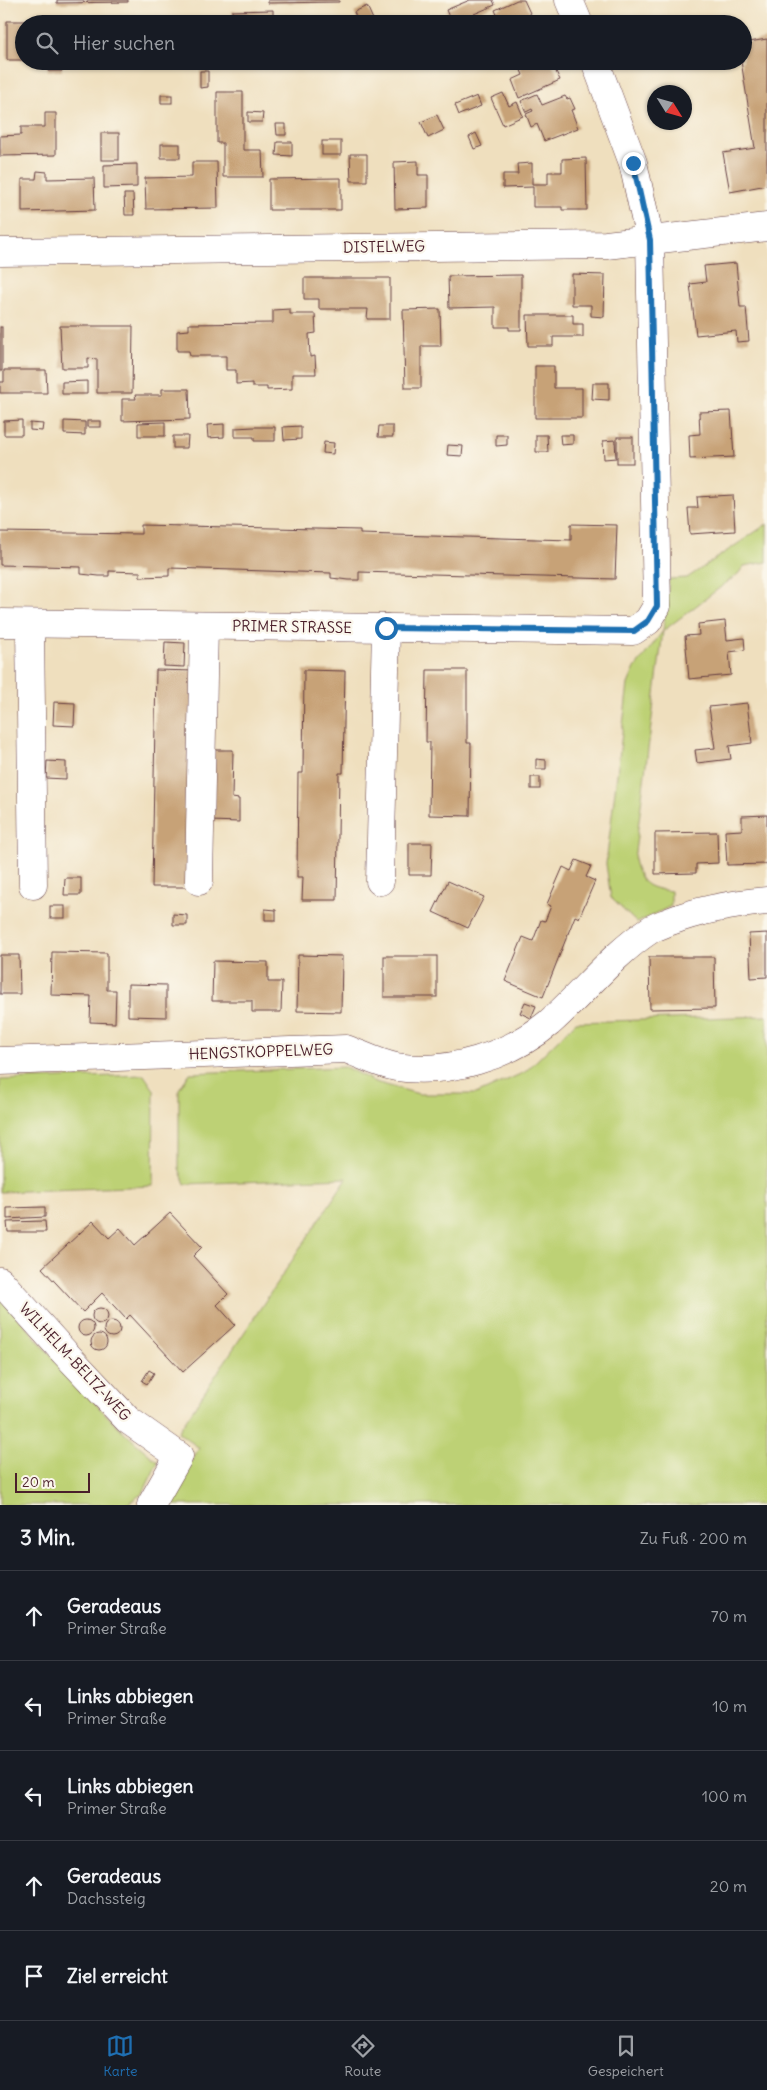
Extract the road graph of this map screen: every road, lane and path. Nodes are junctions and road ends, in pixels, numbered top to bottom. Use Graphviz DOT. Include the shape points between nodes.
graph roads {
  1 [pos="569,0"];
  2 [pos="575,15"];
  3 [pos="598,70"];
  4 [pos="767,227"];
  5 [pos="650,240"];
  6 [pos="0,252"];
  7 [pos="0,623"];
  8 [pos="30,624"];
  9 [pos="204,626"];
  10 [pos="386,628"];
  11 [pos="380,880"];
  12 [pos="199,881"];
  13 [pos="33,885"];
  14 [pos="767,901"];
  15 [pos="0,1061"];
  16 [pos="0,1281"];
  17 [pos="151,1505"];
  1 -- 2 [label="street"];
  3 -- 5 [label="street, PRIMER STRASSE" via="633,163"];
  4 -- 5 [label="street, DISTELWEG"];
  5 -- 6 [label="street, DISTELWEG" via="606,245"];
  5 -- 10 [label="street, PRIMER STRASSE" via="657,606 648,621 634,631"];
  7 -- 8 [label="street, PRIMER STRASSE"];
  8 -- 9 [label="street, PRIMER STRASSE"];
  8 -- 13 [label="street"];
  9 -- 10 [label="street, PRIMER STRASSE"];
  9 -- 12 [label="street"];
  10 -- 11 [label="street"];
  14 -- 15 [label="street, HENGSTKOPPELWEG" via="695,912 651,929 548,1023 523,1041 490,1056 446,1067 394,1067 346,1049"];
  16 -- 17 [label="street, WILHELM-BELTZ-WEG" via="128,1420 179,1456"];
}
